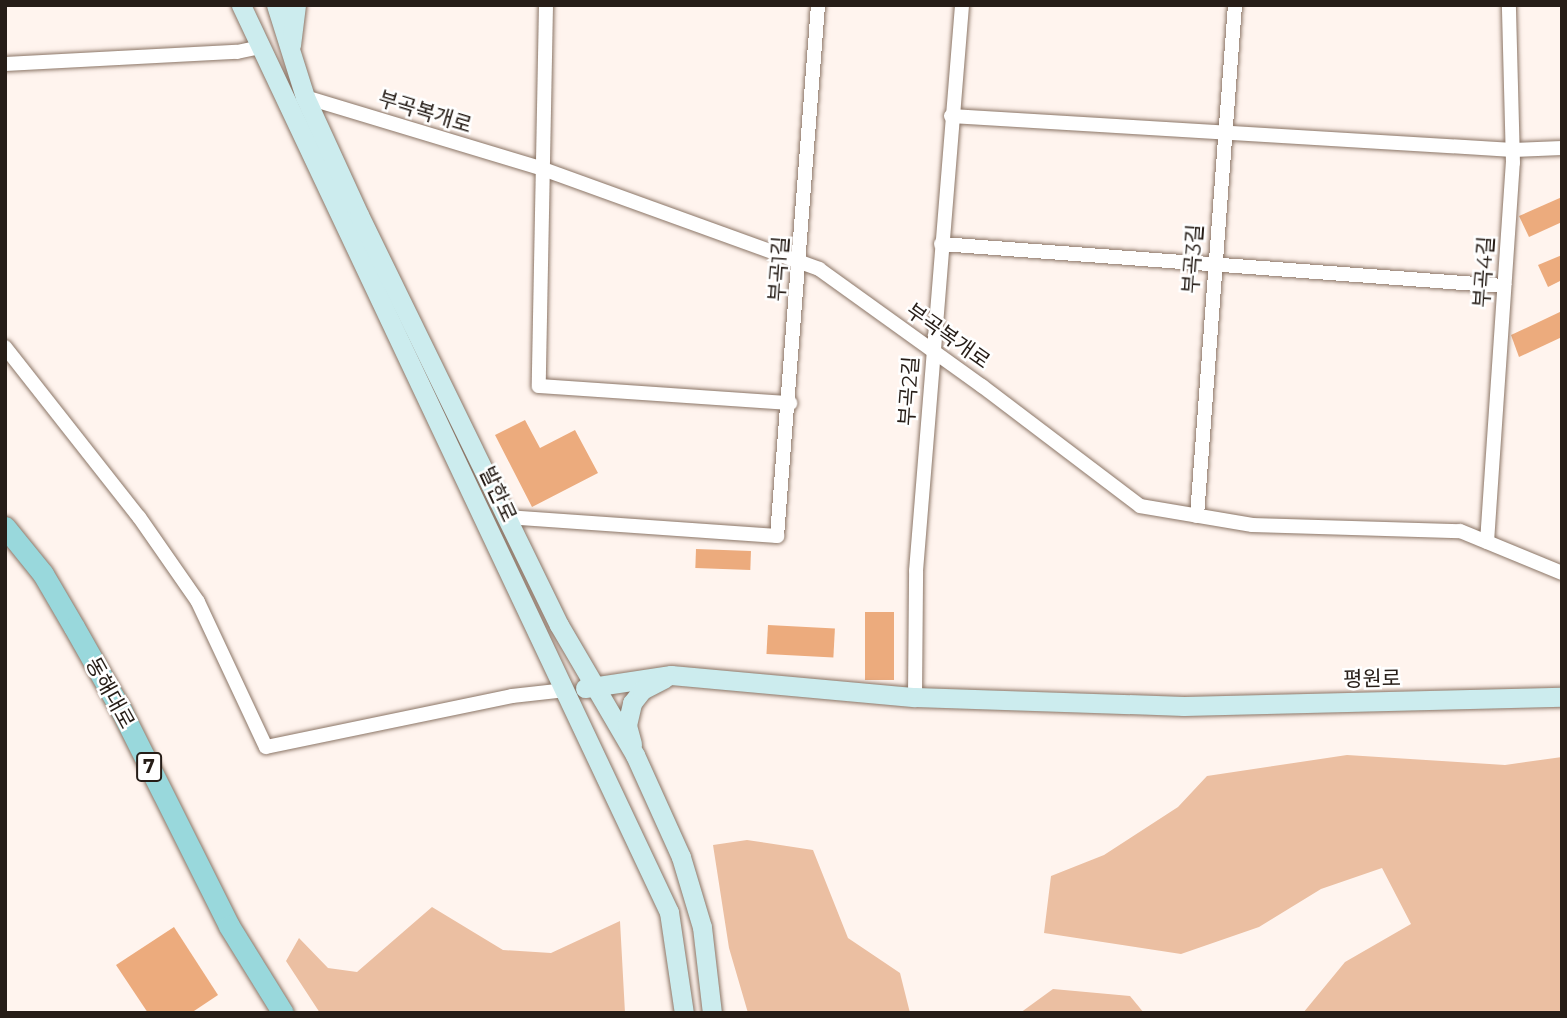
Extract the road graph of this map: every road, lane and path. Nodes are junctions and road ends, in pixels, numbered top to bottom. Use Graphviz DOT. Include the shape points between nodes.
graph roads {
  1 [pos="241,5"];
  2 [pos="276,5"];
  3 [pos="296,5"];
  4 [pos="546,5"];
  5 [pos="818,5"];
  6 [pos="962,5"];
  7 [pos="1235,5"];
  8 [pos="1509,5"];
  9 [pos="260,47"];
  10 [pos="290,57"];
  11 [pos="5,64"];
  12 [pos="305,97"];
  13 [pos="951,116"];
  14 [pos="1224,131"];
  15 [pos="1562,148"];
  16 [pos="1513,150"];
  17 [pos="543,169"];
  18 [pos="941,244"];
  19 [pos="800,262"];
  20 [pos="1213,264"];
  21 [pos="1504,286"];
  22 [pos="5,347"];
  23 [pos="933,354"];
  24 [pos="790,403"];
  25 [pos="506,516"];
  26 [pos="1197,516"];
  27 [pos="5,527"];
  28 [pos="1487,542"];
  29 [pos="1562,573"];
  30 [pos="671,675"];
  31 [pos="595,687"];
  32 [pos="566,690"];
  33 [pos="1562,696"];
  34 [pos="915,697"];
  35 [pos="635,755"];
  36 [pos="284,1013"];
  37 [pos="684,1013"];
  38 [pos="712,1013"];
  1 -- 9 [label="street, 발한로"];
  2 -- 10 [label="street, 발한로"];
  3 -- 10 [label="street"];
  4 -- 17 [label="street"];
  5 -- 19 [label="street, 부곡1길"];
  6 -- 13 [label="street, 부곡2길"];
  7 -- 14 [label="street, 부곡3길"];
  8 -- 16 [label="street, 부곡4길"];
  9 -- 11 [label="street"];
  9 -- 32 [label="street, 발한로"];
  10 -- 12 [label="street, 발한로"];
  12 -- 17 [label="street, 부곡복개로"];
  12 -- 25 [label="street, 발한로"];
  13 -- 14 [label="street"];
  13 -- 18 [label="street, 부곡2길"];
  14 -- 16 [label="street"];
  14 -- 20 [label="street, 부곡3길"];
  15 -- 16 [label="street"];
  16 -- 21 [label="street, 부곡4길"];
  17 -- 19 [label="street, 부곡복개로"];
  17 -- 24 [label="street" via="539,386"];
  18 -- 20 [label="street"];
  18 -- 23 [label="street, 부곡2길"];
  19 -- 23 [label="street, 부곡복개로" via="819,269"];
  19 -- 24 [label="street, 부곡1길"];
  20 -- 21 [label="street"];
  20 -- 26 [label="street, 부곡3길"];
  21 -- 28 [label="street, 부곡4길"];
  22 -- 32 [label="street" via="139,517 198,602 266,747 512,696"];
  23 -- 26 [label="street, 부곡복개로" via="1140,506"];
  23 -- 34 [label="street, 부곡2길" via="916,571"];
  24 -- 25 [label="street, 부곡1길" via="777,536"];
  25 -- 31 [label="street, 발한로"];
  26 -- 28 [label="street, 부곡복개로" via="1252,525 1460,531"];
  27 -- 36 [label="main road, 동해대로 / 7" via="43,574 74,627 229,926"];
  28 -- 29 [label="street, 부곡복개로"];
  30 -- 31 [label="street, 평원로"];
  30 -- 34 [label="street, 평원로"];
  30 -- 35 [label="street" via="642,690 632,703 627,724"];
  31 -- 32 [label="street, 평원로"];
  31 -- 35 [label="street, 발한로"];
  32 -- 37 [label="street, 발한로" via="669,912"];
  33 -- 34 [label="street, 평원로" via="1184,706"];
  35 -- 38 [label="street, 발한로" via="694,891"];
}
